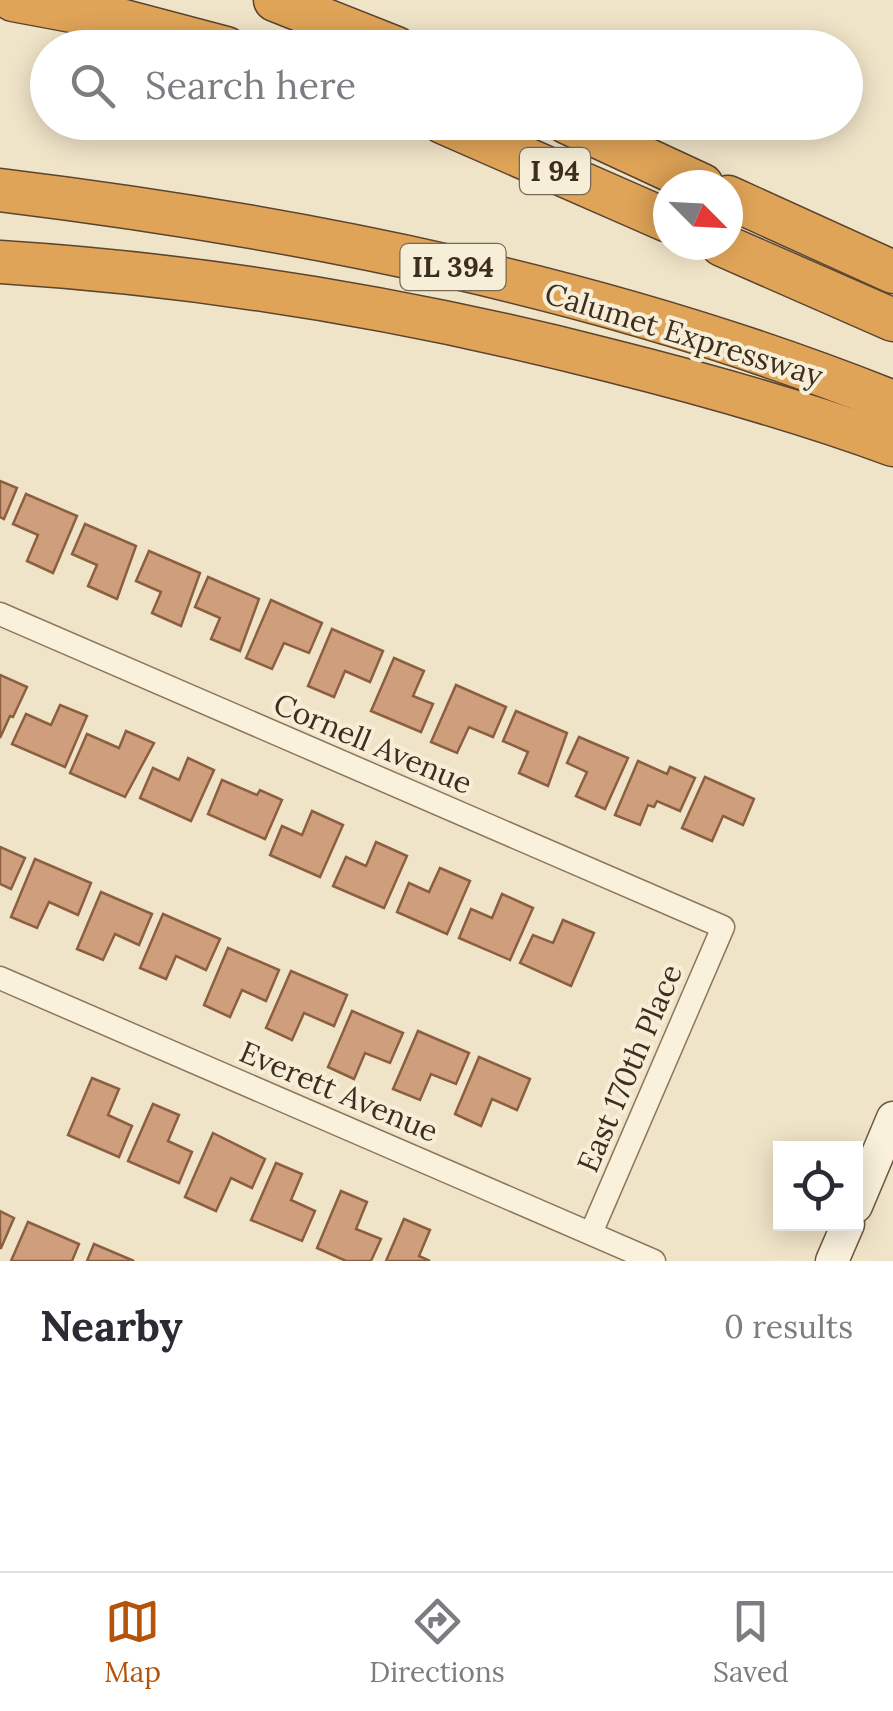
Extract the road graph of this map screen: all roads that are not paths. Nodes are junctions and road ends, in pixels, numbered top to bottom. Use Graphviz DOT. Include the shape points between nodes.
graph roads {
  1 [pos="13,0"];
  2 [pos="274,0"];
  3 [pos="158,30"];
  4 [pos="350,30"];
  5 [pos="483,140"];
  6 [pos="605,140"];
  7 [pos="670,170"];
  8 [pos="0,190"];
  9 [pos="743,204"];
  10 [pos="653,214"];
  11 [pos="743,254"];
  12 [pos="0,262"];
  13 [pos="893,272"];
  14 [pos="893,320"];
  15 [pos="893,402"];
  16 [pos="893,445"];
  17 [pos="0,614"];
  18 [pos="723,928"];
  19 [pos="0,978"];
  20 [pos="893,1118"];
  21 [pos="872,1189"];
  22 [pos="845,1231"];
  23 [pos="591,1233"];
  24 [pos="654,1261"];
  25 [pos="832,1261"];
  1 -- 3 [label="highway"];
  2 -- 4 [label="highway"];
  5 -- 10 [label="highway, I 94"];
  6 -- 7 [label="highway"];
  8 -- 15 [label="highway, Calumet Expressway / IL 394" via="288,233 456,268 738,347"];
  9 -- 13 [label="highway"];
  11 -- 14 [label="highway"];
  12 -- 16 [label="highway" via="276,291 477,326 699,383"];
  17 -- 18 [label="street, Cornell Avenue"];
  18 -- 23 [label="street, East 170th Place"];
  19 -- 23 [label="street, Everett Avenue"];
  20 -- 21 [label="street"];
  22 -- 25 [label="street"];
  23 -- 24 [label="street, Everett Avenue"];
}
